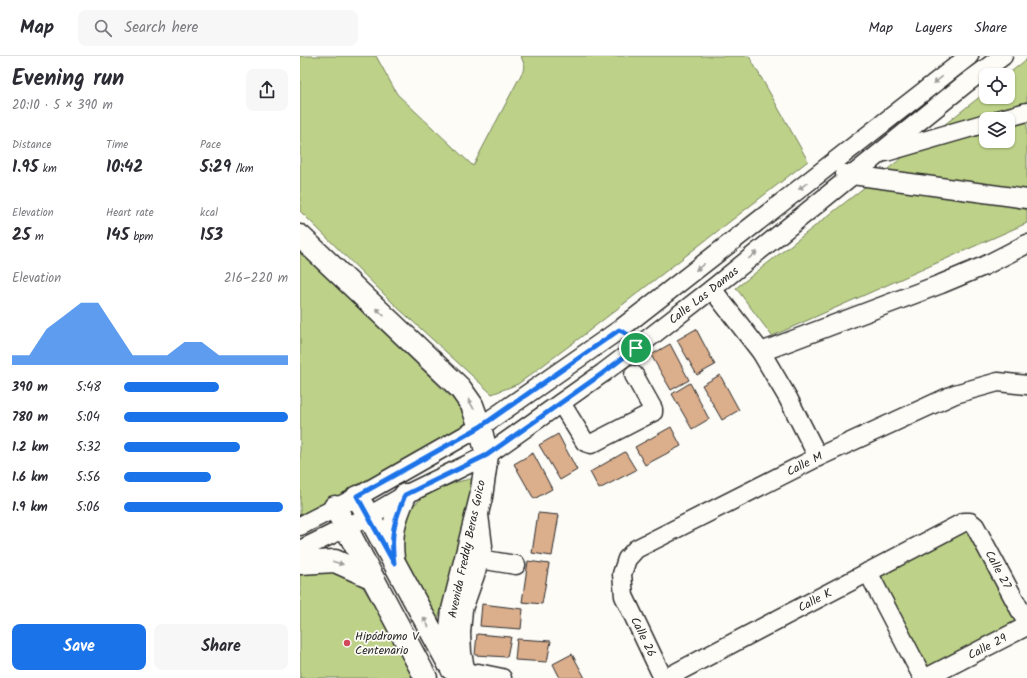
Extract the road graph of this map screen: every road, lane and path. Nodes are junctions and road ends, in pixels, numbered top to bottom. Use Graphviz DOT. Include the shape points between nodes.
graph roads {
  1 [pos="969,56"];
  2 [pos="1000,56"];
  3 [pos="1003,56"];
  4 [pos="1027,112"];
  5 [pos="1015,115"];
  6 [pos="979,125"];
  7 [pos="822,171"];
  8 [pos="1027,199"];
  9 [pos="300,236"];
  10 [pos="1027,244"];
  11 [pos="712,289"];
  12 [pos="619,330"];
  13 [pos="636,348"];
  14 [pos="588,352"];
  15 [pos="761,352"];
  16 [pos="603,373"];
  17 [pos="634,375"];
  18 [pos="1027,385"];
  19 [pos="561,403"];
  20 [pos="480,427"];
  21 [pos="487,455"];
  22 [pos="818,457"];
  23 [pos="405,495"];
  24 [pos="357,496"];
  25 [pos="335,507"];
  26 [pos="478,508"];
  27 [pos="369,516"];
  28 [pos="964,522"];
  29 [pos="300,526"];
  30 [pos="346,527"];
  31 [pos="300,550"];
  32 [pos="479,559"];
  33 [pos="300,563"];
  34 [pos="394,563"];
  35 [pos="516,564"];
  36 [pos="868,572"];
  37 [pos="373,578"];
  38 [pos="624,596"];
  39 [pos="1027,622"];
  40 [pos="1027,626"];
  41 [pos="463,675"];
  42 [pos="426,678"];
  43 [pos="502,678"];
  44 [pos="665,678"];
  45 [pos="923,678"];
  46 [pos="926,678"];
  1 -- 7 [label="street, Calle Las Damas, one-way"];
  2 -- 7 [label="street"];
  11 -- 3 [label="street, Calle Las Damas, one-way"];
  4 -- 5 [label="street"];
  6 -- 7 [label="street"];
  7 -- 8 [label="street"];
  7 -- 12 [label="street, Calle Las Damas, one-way"];
  20 -- 9 [label="main road, Avenida Freddy Beras Goico, one-way" via="472,405 460,388"];
  10 -- 15 [label="street" via="941,284"];
  11 -- 13 [label="street, Calle Las Damas"];
  11 -- 15 [label="street"];
  12 -- 13 [label="street" via="631,337"];
  12 -- 14 [label="street, Calle Las Damas"];
  13 -- 16 [label="street, Calle Las Damas"];
  14 -- 16 [label="street" via="591,366"];
  14 -- 20 [label="street, Calle Las Damas"];
  15 -- 22 [label="street"];
  16 -- 19 [label="street, Calle Las Damas"];
  17 -- 19 [label="street" via="653,412 591,444 585,442"];
  18 -- 22 [label="street, Calle M" via="998,382 955,394"];
  19 -- 21 [label="street, Calle Las Damas"];
  20 -- 21 [label="main road, Avenida Freddy Beras Goico"];
  20 -- 24 [label="street, Calle Las Damas"];
  21 -- 23 [label="street, Calle Las Damas"];
  21 -- 26 [label="main road, Avenida Freddy Beras Goico"];
  22 -- 38 [label="street, Calle M" via="636,549 627,559 622,574"];
  23 -- 27 [label="street, Calle Las Damas"];
  23 -- 34 [label="main road" via="392,531"];
  24 -- 25 [label="street, Calle Las Damas"];
  24 -- 27 [label="main road"];
  25 -- 29 [label="street, Calle Las Damas"];
  25 -- 30 [label="main road"];
  26 -- 32 [label="street" via="483,546"];
  26 -- 41 [label="main road, Avenida Freddy Beras Goico" via="453,610 450,638"];
  27 -- 30 [label="street, Calle Las Damas"];
  27 -- 34 [label="main road"];
  28 -- 36 [label="street, Calle K"];
  28 -- 39 [label="street, Calle 27" via="970,522 975,526"];
  30 -- 31 [label="street, Calle Las Damas"];
  30 -- 37 [label="main road"];
  32 -- 35 [label="street"];
  32 -- 41 [label="street" via="462,609"];
  33 -- 37 [label="main road, one-way" via="336,561"];
  41 -- 34 [label="main road, one-way"];
  36 -- 44 [label="street, Calle K"];
  36 -- 45 [label="street"];
  37 -- 42 [label="main road"];
  38 -- 44 [label="street, Calle 26"];
  40 -- 46 [label="street, Calle 29"];
  41 -- 43 [label="street"];
}
